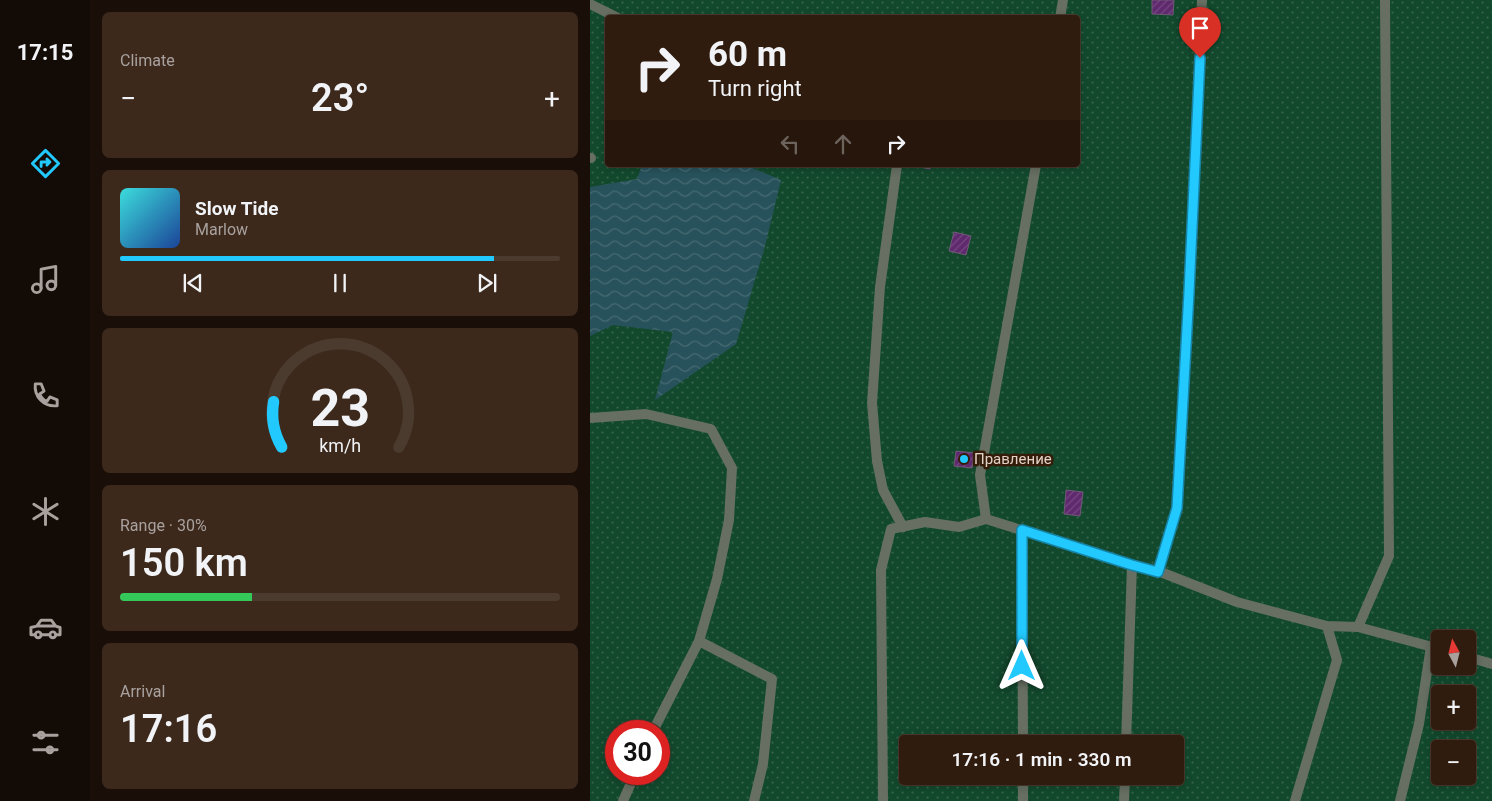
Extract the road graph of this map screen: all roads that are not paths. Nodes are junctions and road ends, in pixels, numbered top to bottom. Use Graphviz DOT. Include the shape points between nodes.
graph roads {
  1 [pos="1063,0"];
  2 [pos="1202,0"];
  3 [pos="1385,0"];
  4 [pos="590,4"];
  5 [pos="612,15"];
  6 [pos="1060,15"];
  7 [pos="897,167"];
  8 [pos="1036,167"];
  9 [pos="590,418"];
  10 [pos="986,519"];
  11 [pos="903,527"];
  12 [pos="1022,530"];
  13 [pos="1132,565"];
  14 [pos="1158,572"];
  15 [pos="1327,626"];
  16 [pos="1358,627"];
  17 [pos="699,641"];
  18 [pos="1431,646"];
  19 [pos="1476,659"];
  20 [pos="1492,664"];
  21 [pos="1431,670"];
  22 [pos="658,720"];
  23 [pos="1022,735"];
  24 [pos="1126,735"];
  25 [pos="630,785"];
  26 [pos="1023,785"];
  27 [pos="1125,785"];
  28 [pos="623,801"];
  29 [pos="754,801"];
  30 [pos="883,801"];
  31 [pos="1023,801"];
  32 [pos="1124,801"];
  33 [pos="1295,801"];
  34 [pos="1400,801"];
  1 -- 6 [label="street"];
  2 -- 14 [label="street" via="1177,508"];
  3 -- 16 [label="street" via="1389,556"];
  4 -- 5 [label="street"];
  7 -- 11 [label="street" via="880,287 872,403 883,490"];
  8 -- 10 [label="street" via="980,475"];
  9 -- 17 [label="street" via="646,414 712,429 732,468 729,520 717,579"];
  10 -- 11 [label="street" via="959,527 925,522"];
  10 -- 12 [label="street"];
  11 -- 30 [label="street" via="891,529 881,570"];
  12 -- 13 [label="street"];
  12 -- 23 [label="street"];
  13 -- 14 [label="street"];
  13 -- 24 [label="street"];
  14 -- 15 [label="street" via="1237,602"];
  15 -- 16 [label="street"];
  15 -- 33 [label="street" via="1337,660"];
  16 -- 18 [label="street"];
  17 -- 22 [label="street"];
  17 -- 29 [label="street" via="772,679 764,764"];
  19 -- 20 [label="street"];
  21 -- 34 [label="street"];
  25 -- 28 [label="street"];
  26 -- 31 [label="street"];
  27 -- 32 [label="street"];
}
